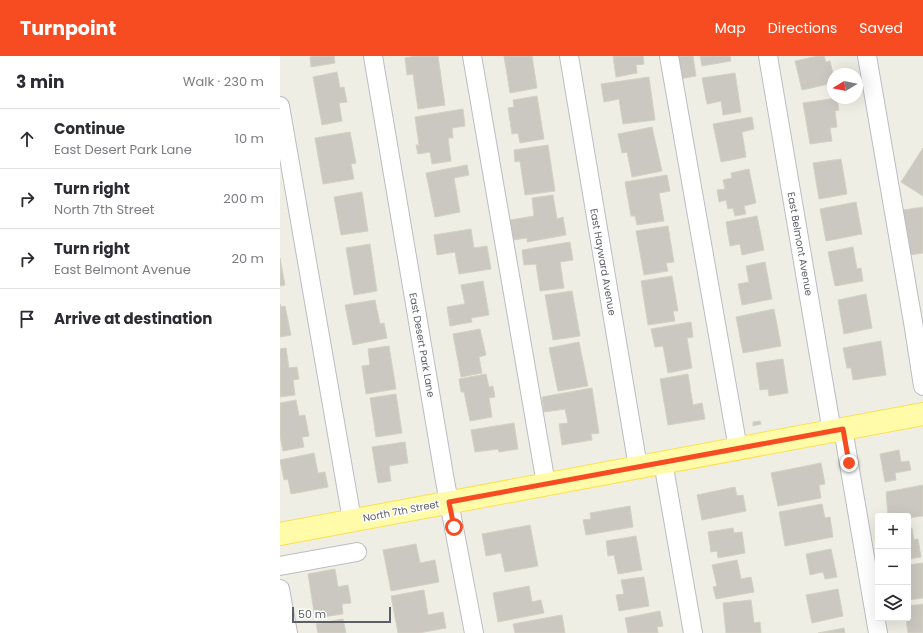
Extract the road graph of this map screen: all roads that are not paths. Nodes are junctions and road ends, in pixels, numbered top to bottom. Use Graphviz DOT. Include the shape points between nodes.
graph roads {
  1 [pos="373,56"];
  2 [pos="472,56"];
  3 [pos="569,56"];
  4 [pos="670,56"];
  5 [pos="768,56"];
  6 [pos="867,56"];
  7 [pos="280,106"];
  8 [pos="918,321"];
  9 [pos="923,386"];
  10 [pos="923,414"];
  11 [pos="837,430"];
  12 [pos="738,449"];
  13 [pos="662,462"];
  14 [pos="638,467"];
  15 [pos="546,484"];
  16 [pos="449,502"];
  17 [pos="352,520"];
  18 [pos="280,534"];
  19 [pos="357,552"];
  20 [pos="280,566"];
  21 [pos="280,589"];
  22 [pos="288,633"];
  23 [pos="474,633"];
  24 [pos="693,633"];
  25 [pos="878,633"];
  1 -- 16 [label="street, East Desert Park Lane"];
  2 -- 15 [label="street"];
  3 -- 14 [label="street, East Hayward Avenue"];
  4 -- 12 [label="street"];
  5 -- 11 [label="street, East Belmont Avenue"];
  6 -- 8 [label="street"];
  7 -- 17 [label="street"];
  8 -- 9 [label="street"];
  10 -- 11 [label="main road, North 7th Street"];
  11 -- 12 [label="main road, North 7th Street"];
  11 -- 25 [label="street, East Belmont Avenue"];
  12 -- 13 [label="main road, North 7th Street"];
  13 -- 14 [label="main road, North 7th Street"];
  13 -- 24 [label="street"];
  14 -- 15 [label="main road, North 7th Street"];
  15 -- 16 [label="main road, North 7th Street"];
  16 -- 17 [label="main road, North 7th Street"];
  16 -- 23 [label="street, East Desert Park Lane"];
  17 -- 18 [label="main road, North 7th Street"];
  19 -- 20 [label="street"];
  21 -- 22 [label="street"];
}
